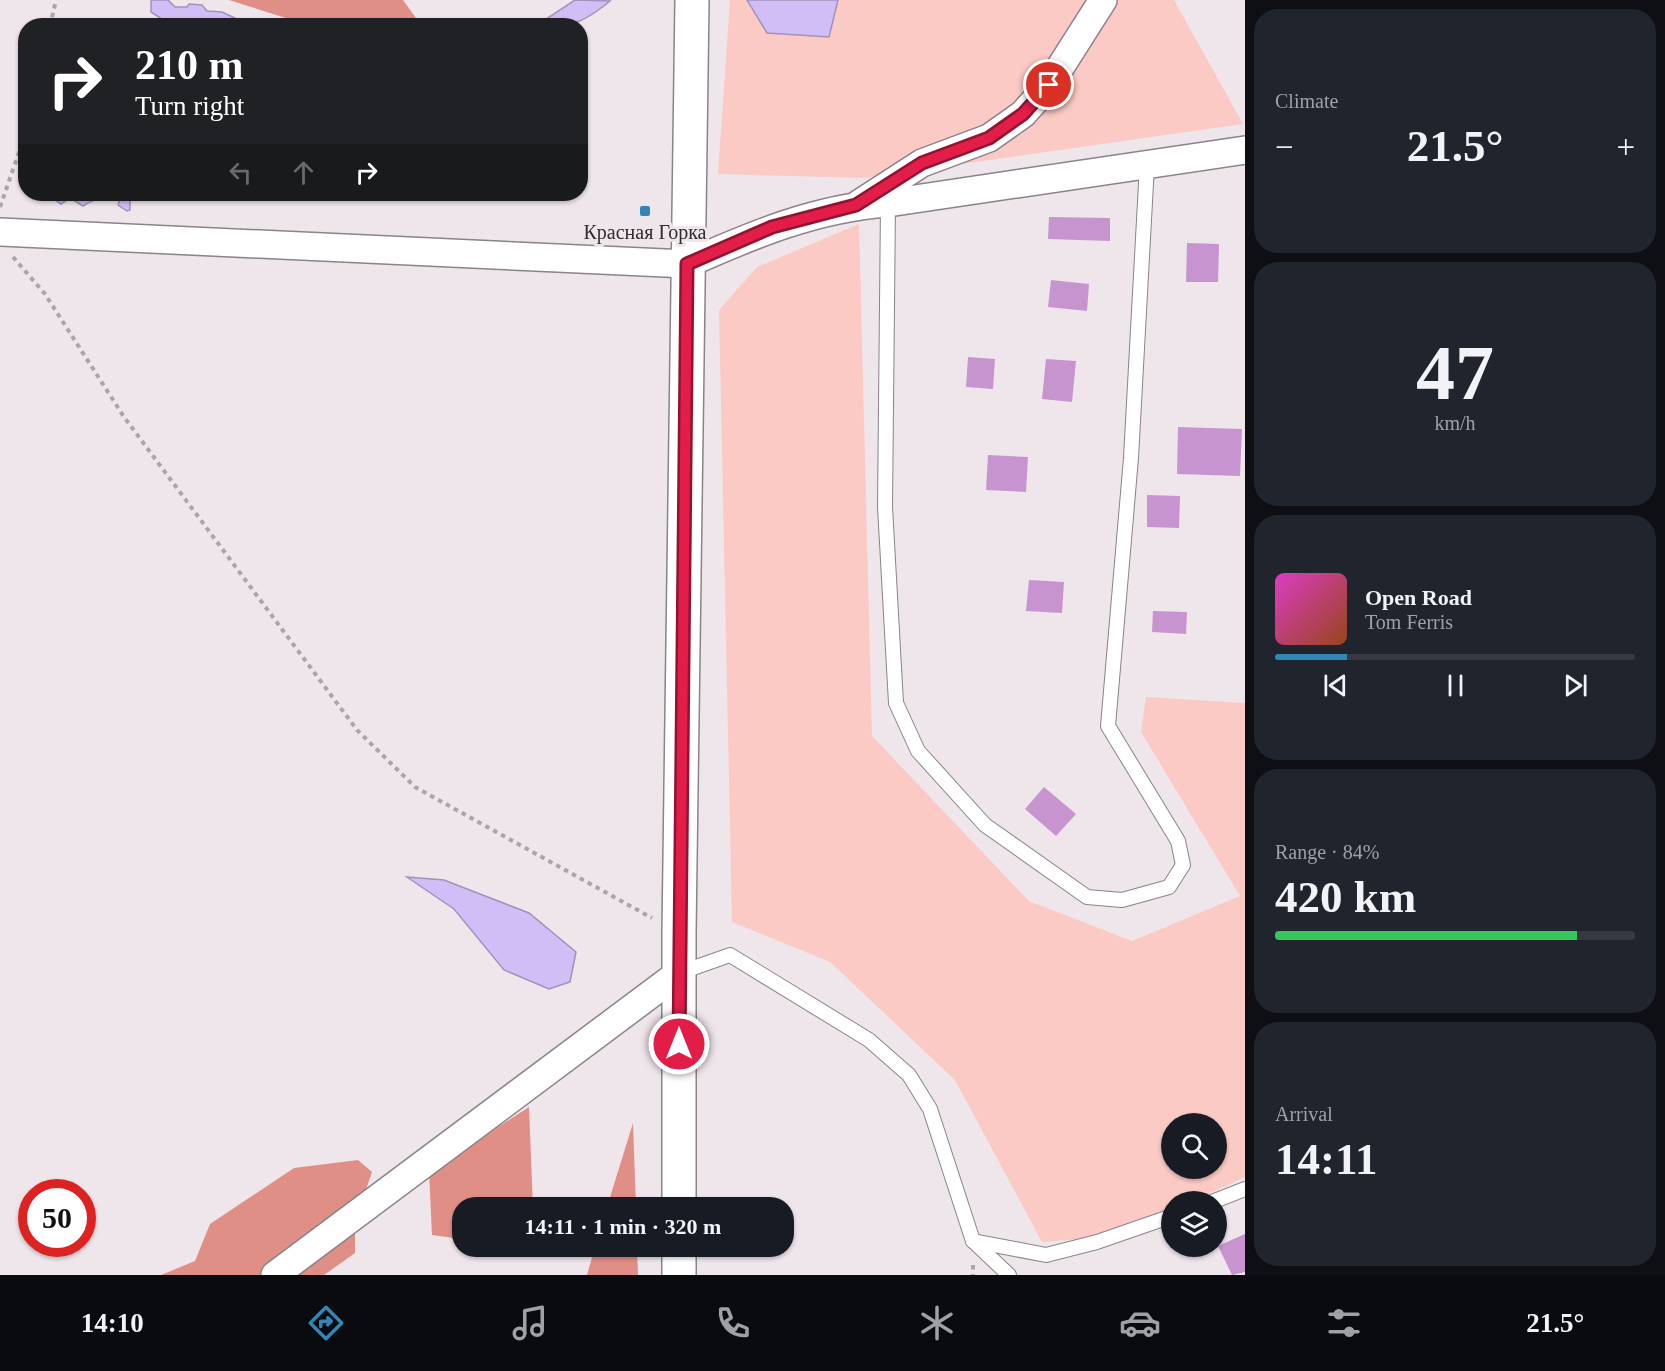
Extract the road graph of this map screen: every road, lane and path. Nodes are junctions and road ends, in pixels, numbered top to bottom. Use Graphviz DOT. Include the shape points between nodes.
graph roads {
  1 [pos="56,0"];
  2 [pos="692,0"];
  3 [pos="1103,0"];
  4 [pos="52,18"];
  5 [pos="1245,150"];
  6 [pos="18,155"];
  7 [pos="1148,165"];
  8 [pos="888,203"];
  9 [pos="856,205"];
  10 [pos="0,207"];
  11 [pos="4,242"];
  12 [pos="687,264"];
  13 [pos="679,932"];
  14 [pos="679,973"];
  15 [pos="1245,1189"];
  16 [pos="1227,1196"];
  17 [pos="679,1197"];
  18 [pos="1161,1220"];
  19 [pos="972,1241"];
  20 [pos="679,1257"];
  21 [pos="275,1275"];
  22 [pos="679,1275"];
  23 [pos="1010,1275"];
  1 -- 4 [label="path"];
  2 -- 12 [label="main road"];
  3 -- 9 [label="street" via="1049,85 1023,114 989,138 922,163"];
  5 -- 7 [label="street"];
  6 -- 10 [label="path"];
  7 -- 8 [label="street"];
  7 -- 8 [label="lane" via="1131,458 1108,726 1178,841 1184,865 1169,887 1122,900 1087,897 985,825 918,751 896,703 885,507"];
  8 -- 9 [label="street"];
  9 -- 12 [label="street" via="772,227"];
  11 -- 12 [label="street"];
  11 -- 13 [label="path" via="45,294 124,417 357,730 415,787"];
  12 -- 13 [label="main road"];
  13 -- 14 [label="main road"];
  14 -- 17 [label="main road"];
  14 -- 19 [label="lane" via="730,955 869,1040 909,1075 930,1109"];
  14 -- 21 [label="street"];
  15 -- 16 [label="lane"];
  18 -- 19 [label="lane" via="1097,1242 1046,1254"];
  19 -- 23 [label="lane"];
  20 -- 22 [label="main road"];
}
